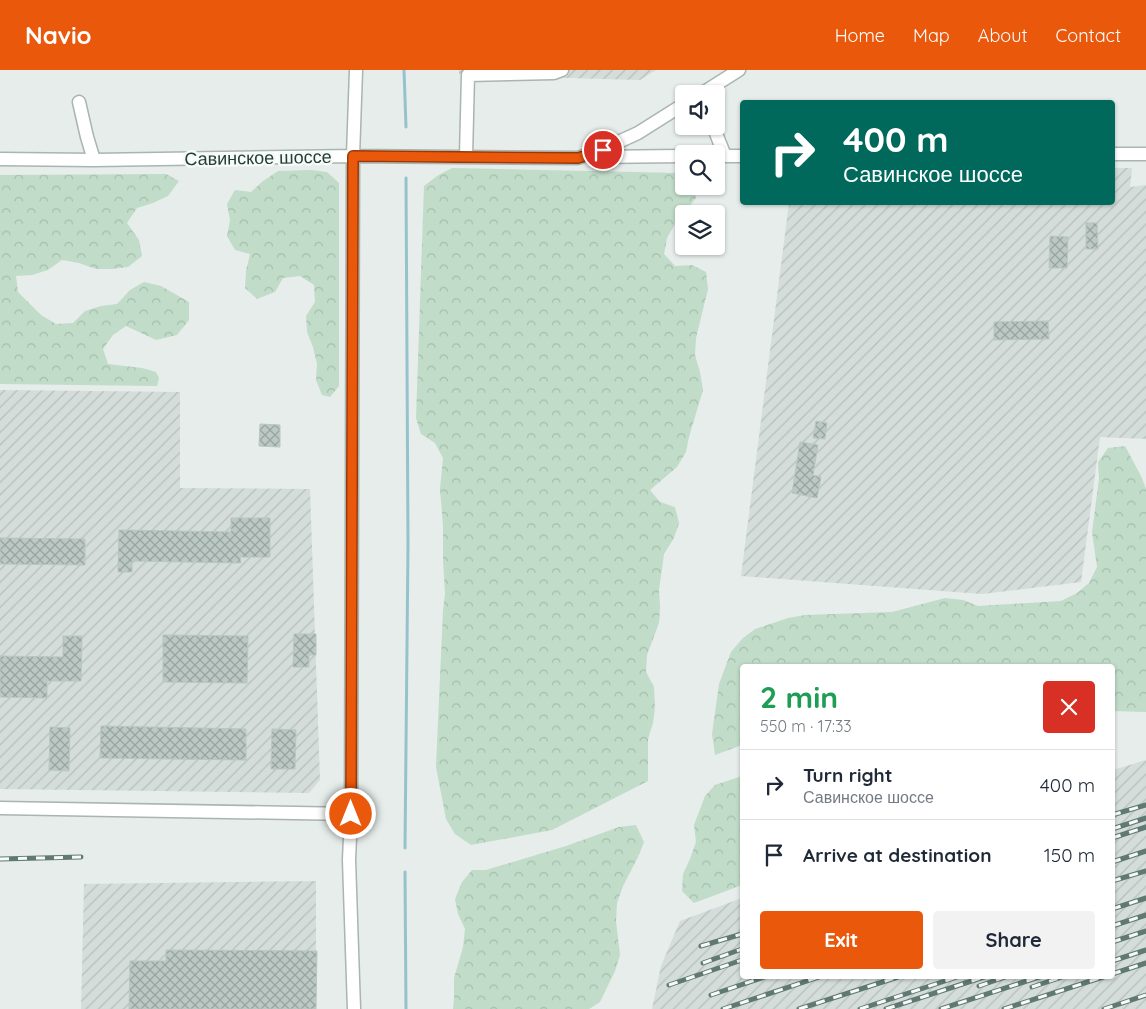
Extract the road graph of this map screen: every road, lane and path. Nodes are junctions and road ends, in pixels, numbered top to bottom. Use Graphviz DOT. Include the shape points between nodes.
graph roads {
  1 [pos="356,70"];
  2 [pos="562,70"];
  3 [pos="739,70"];
  4 [pos="468,73"];
  5 [pos="716,85"];
  6 [pos="78,102"];
  7 [pos="675,110"];
  8 [pos="1115,154"];
  9 [pos="1146,154"];
  10 [pos="353,156"];
  11 [pos="466,156"];
  12 [pos="675,156"];
  13 [pos="725,156"];
  14 [pos="740,156"];
  15 [pos="578,158"];
  16 [pos="0,159"];
  17 [pos="94,160"];
  18 [pos="0,808"];
  19 [pos="351,814"];
  20 [pos="354,1009"];
  1 -- 10 [label="street"];
  2 -- 4 [label="street" via="554,73"];
  3 -- 5 [label="street"];
  4 -- 11 [label="street"];
  6 -- 17 [label="street"];
  7 -- 15 [label="street, Савинское шоссе" via="638,133"];
  8 -- 9 [label="street"];
  10 -- 11 [label="street, Савинское шоссе"];
  10 -- 17 [label="street, Савинское шоссе"];
  10 -- 19 [label="street"];
  11 -- 15 [label="street, Савинское шоссе"];
  12 -- 15 [label="street"];
  13 -- 14 [label="street"];
  16 -- 17 [label="street, Савинское шоссе"];
  18 -- 19 [label="street"];
  19 -- 20 [label="street" via="349,860"];
}
